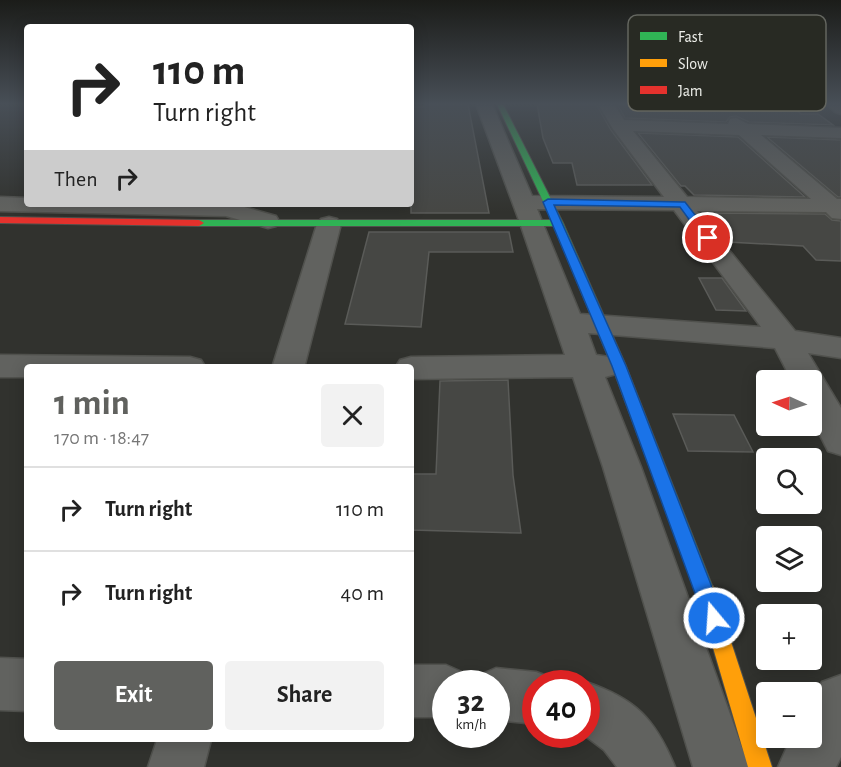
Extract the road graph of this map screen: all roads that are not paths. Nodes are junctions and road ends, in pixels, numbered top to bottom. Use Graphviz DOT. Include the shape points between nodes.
graph roads {
  1 [pos="502,140"];
  2 [pos="513,140"];
  3 [pos="632,140"];
  4 [pos="756,140"];
  5 [pos="682,204"];
  6 [pos="9,209"];
  7 [pos="838,209"];
  8 [pos="225,212"];
  9 [pos="540,213"];
  10 [pos="268,222"];
  11 [pos="329,224"];
  12 [pos="568,322"];
  13 [pos="602,325"];
  14 [pos="785,339"];
  15 [pos="841,348"];
  16 [pos="289,364"];
  17 [pos="0,366"];
  18 [pos="24,366"];
  19 [pos="584,366"];
  20 [pos="619,366"];
  21 [pos="414,368"];
  22 [pos="802,370"];
  23 [pos="822,406"];
  24 [pos="841,441"];
  25 [pos="0,684"];
  26 [pos="24,685"];
  27 [pos="414,691"];
  28 [pos="432,692"];
  29 [pos="841,701"];
  30 [pos="600,717"];
  31 [pos="183,742"];
  32 [pos="176,767"];
  33 [pos="646,767"];
  34 [pos="721,767"];
  35 [pos="760,767"];
  36 [pos="806,767"];
  1 -- 9 [label="street"];
  2 -- 9 [label="street"];
  3 -- 5 [label="street"];
  4 -- 7 [label="street"];
  5 -- 7 [label="street"];
  5 -- 9 [label="street"];
  5 -- 14 [label="street"];
  6 -- 8 [label="street"];
  8 -- 10 [label="street"];
  9 -- 11 [label="street"];
  9 -- 12 [label="street"];
  9 -- 13 [label="street"];
  10 -- 11 [label="street"];
  11 -- 16 [label="street"];
  12 -- 13 [label="street"];
  12 -- 19 [label="street"];
  13 -- 14 [label="street"];
  13 -- 20 [label="street"];
  14 -- 15 [label="street"];
  14 -- 22 [label="street"];
  17 -- 18 [label="street"];
  19 -- 20 [label="street"];
  19 -- 21 [label="street"];
  19 -- 34 [label="street" via="622,467"];
  20 -- 35 [label="street" via="707,597"];
  23 -- 24 [label="street"];
  25 -- 26 [label="street"];
  27 -- 28 [label="street"];
  29 -- 36 [label="street"];
  30 -- 33 [label="street" via="622,729"];
  31 -- 32 [label="street"];
}
